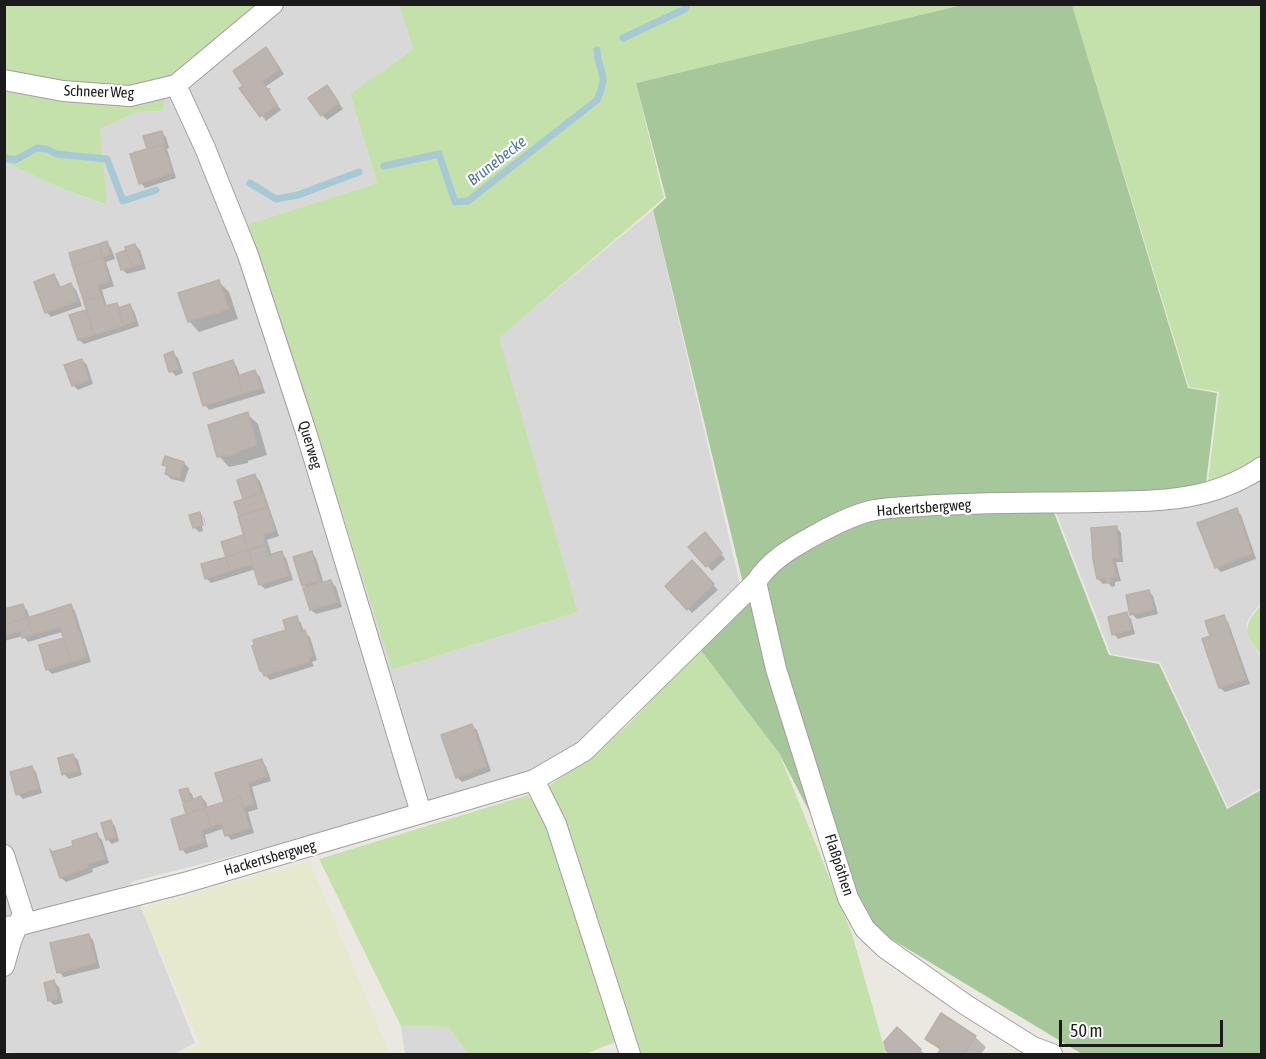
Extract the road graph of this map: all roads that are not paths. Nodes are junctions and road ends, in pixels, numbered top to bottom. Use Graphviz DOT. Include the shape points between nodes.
graph roads {
  1 [pos="273,4"];
  2 [pos="4,80"];
  3 [pos="176,85"];
  4 [pos="1262,467"];
  5 [pos="756,582"];
  6 [pos="534,780"];
  7 [pos="421,813"];
  8 [pos="4,855"];
  9 [pos="10,927"];
  10 [pos="4,966"];
  11 [pos="630,1054"];
  12 [pos="1052,1054"];
  1 -- 3 [label="street, Schneer Weg"];
  2 -- 3 [label="street, Schneer Weg" via="63,91 130,96"];
  3 -- 7 [label="street, Querweg" via="248,255"];
  4 -- 5 [label="street, Hackertsbergweg" via="1237,483 1186,498 943,504 873,510 786,551 764,569"];
  5 -- 6 [label="street, Hackertsbergweg" via="584,752"];
  5 -- 12 [label="street, Flaßpöthen" via="776,669 848,898 865,929 885,948 966,1005 1033,1047"];
  6 -- 7 [label="street, Hackertsbergweg"];
  6 -- 11 [label="street" via="556,824"];
  7 -- 9 [label="street, Hackertsbergweg" via="184,883"];
  8 -- 9 [label="street" via="23,914"];
  9 -- 10 [label="street"];
}
